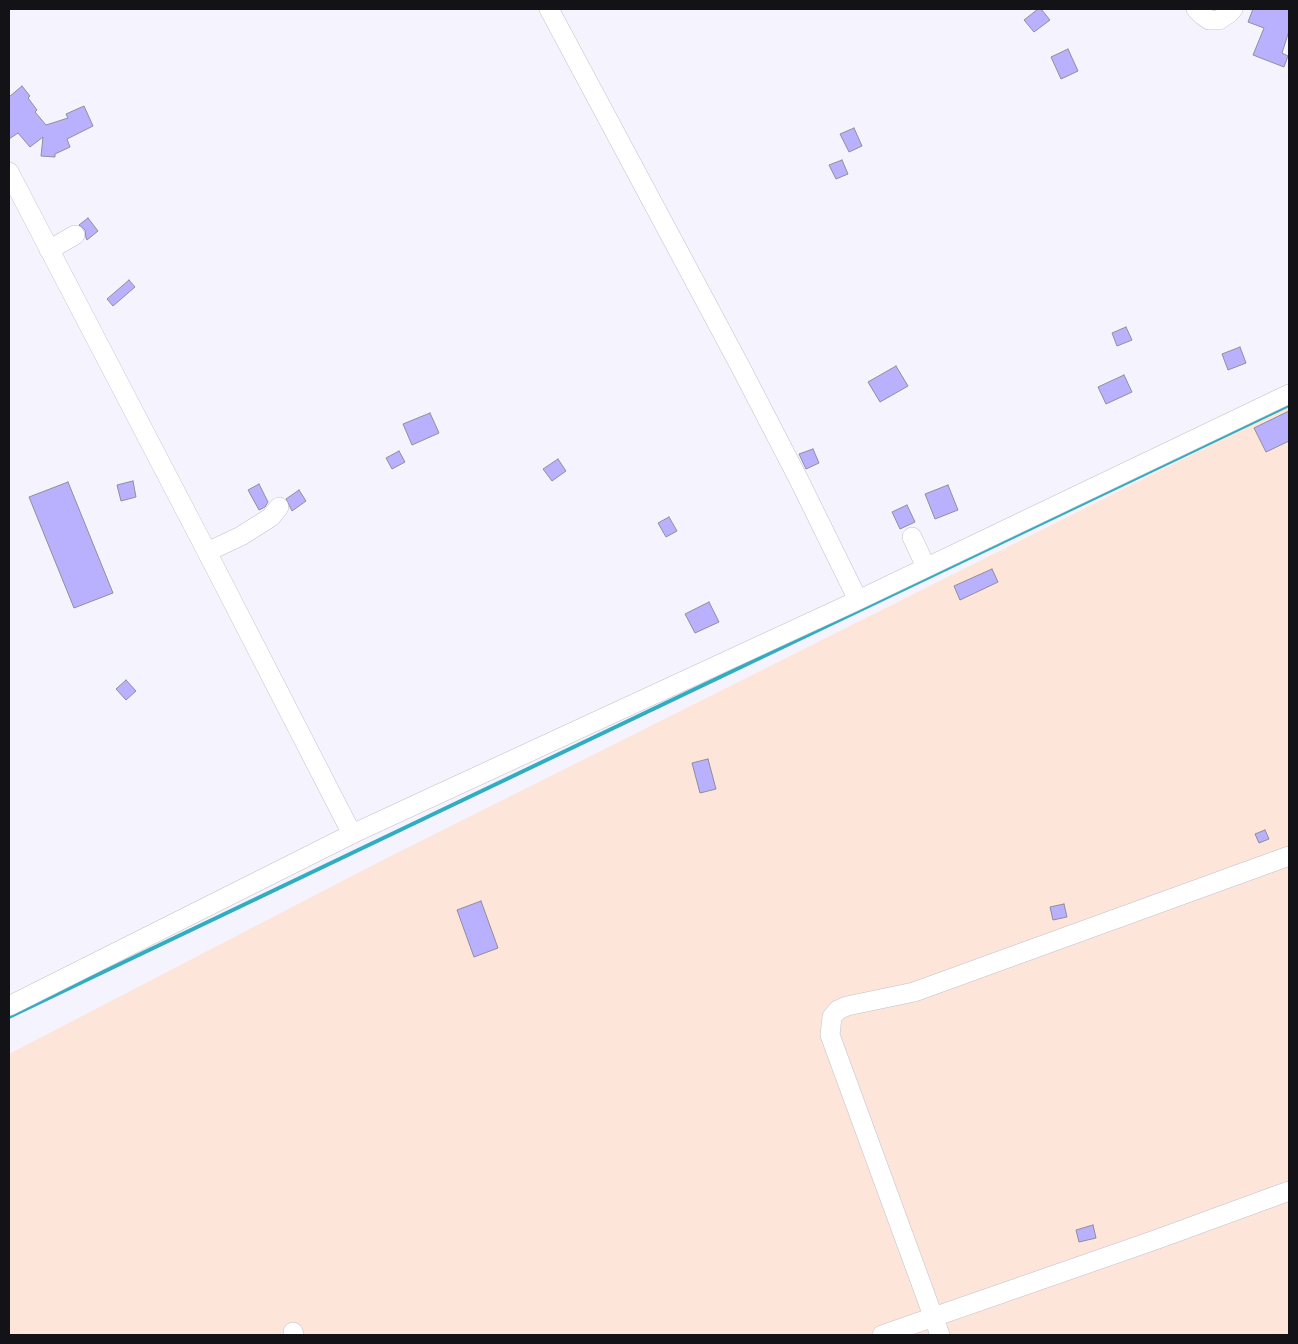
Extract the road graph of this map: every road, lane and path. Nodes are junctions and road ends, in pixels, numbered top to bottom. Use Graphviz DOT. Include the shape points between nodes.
graph roads {
  1 [pos="549,9"];
  2 [pos="1196,9"];
  3 [pos="1233,9"];
  4 [pos="9,172"];
  5 [pos="75,235"];
  6 [pos="49,250"];
  7 [pos="1289,394"];
  8 [pos="279,507"];
  9 [pos="912,537"];
  10 [pos="207,552"];
  11 [pos="926,567"];
  12 [pos="858,600"];
  13 [pos="352,834"];
  14 [pos="1289,856"];
  15 [pos="9,1006"];
  16 [pos="1289,1191"];
  17 [pos="933,1316"];
  18 [pos="882,1335"];
  19 [pos="940,1335"];
  1 -- 12 [label="street" via="740,366"];
  2 -- 3 [label="street" via="1209,20 1219,20"];
  4 -- 6 [label="street"];
  5 -- 6 [label="street"];
  6 -- 10 [label="street"];
  7 -- 11 [label="street"];
  8 -- 10 [label="street" via="271,517 241,536"];
  9 -- 11 [label="street"];
  10 -- 13 [label="street"];
  11 -- 12 [label="street"];
  12 -- 13 [label="street"];
  13 -- 15 [label="street"];
  14 -- 17 [label="street" via="914,992 847,1006 832,1017 830,1035"];
  16 -- 17 [label="street"];
  17 -- 18 [label="street"];
  17 -- 19 [label="street"];
}
